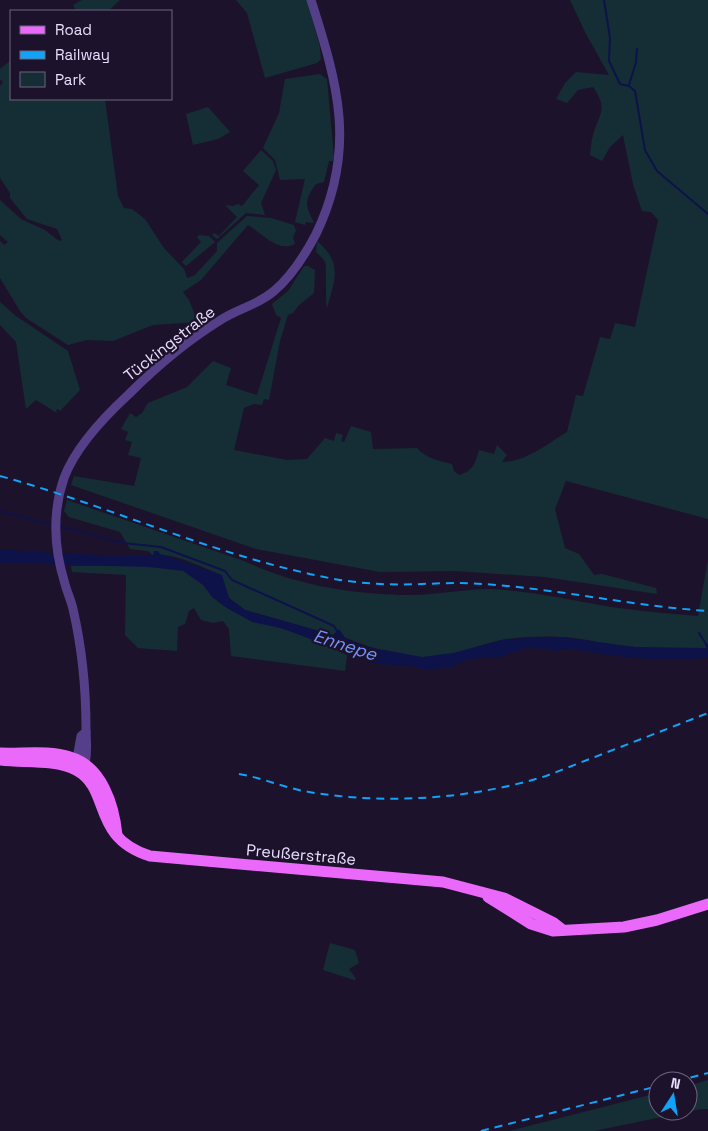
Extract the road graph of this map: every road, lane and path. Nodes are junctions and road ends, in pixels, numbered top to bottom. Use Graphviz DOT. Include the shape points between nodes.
graph roads {
  1 [pos="311,0"];
  2 [pos="0,753"];
  3 [pos="0,760"];
  4 [pos="79,764"];
  5 [pos="708,904"];
  1 -- 4 [label="street, Tückingstraße" via="332,68 340,148 335,185 311,243 296,268 275,290 263,300 231,314 196,336 118,404 79,450 59,494 56,541 73,609 86,706 88,739"];
  2 -- 4 [label="main road" via="61,755"];
  3 -- 4 [label="main road"];
  4 -- 5 [label="main road, Preußerstraße" via="95,774 104,787 117,837 132,849 160,858 428,880 504,898 524,914 554,923 563,930 632,925"];
}
